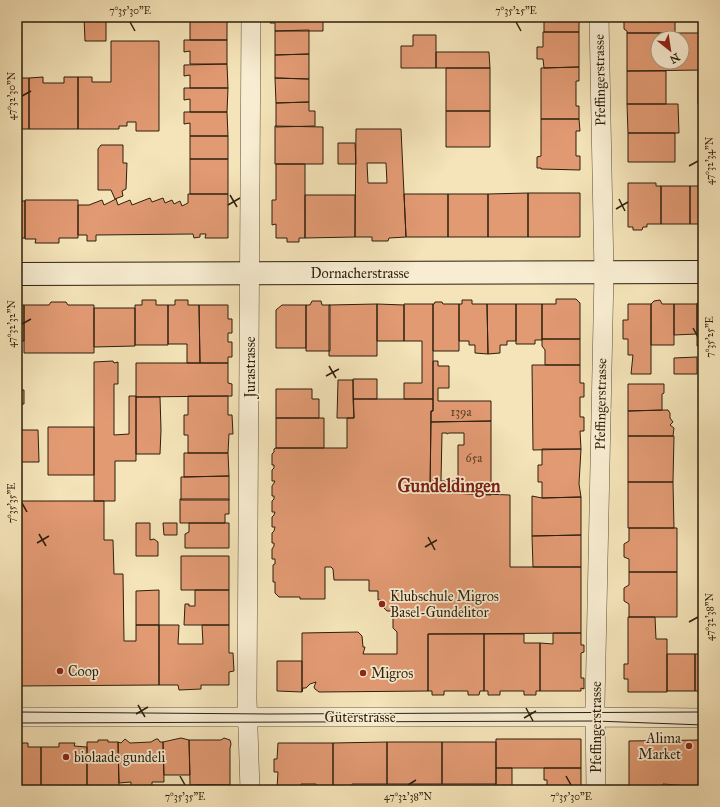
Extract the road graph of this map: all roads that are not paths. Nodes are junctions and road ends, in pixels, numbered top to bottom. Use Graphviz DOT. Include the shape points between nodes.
graph roads {
  1 [pos="251,17"];
  2 [pos="599,17"];
  3 [pos="604,272"];
  4 [pos="703,272"];
  5 [pos="250,273"];
  6 [pos="17,274"];
  7 [pos="17,717"];
  8 [pos="595,717"];
  9 [pos="247,718"];
  10 [pos="703,718"];
  11 [pos="250,790"];
  12 [pos="596,790"];
  1 -- 5 [label="street, Jurastrasse"];
  2 -- 3 [label="street, Pfeffingerstrasse"];
  3 -- 4 [label="main road, Dornacherstrasse"];
  3 -- 5 [label="main road, Dornacherstrasse"];
  3 -- 8 [label="street, Pfeffingerstrasse"];
  5 -- 6 [label="main road, Dornacherstrasse"];
  5 -- 9 [label="street, Jurastrasse"];
  7 -- 9 [label="street, Güterstrasse"];
  8 -- 9 [label="street, Güterstrasse"];
  8 -- 10 [label="street, Güterstrasse"];
  8 -- 12 [label="street, Pfeffingerstrasse"];
  9 -- 11 [label="street, Jurastrasse"];
}
